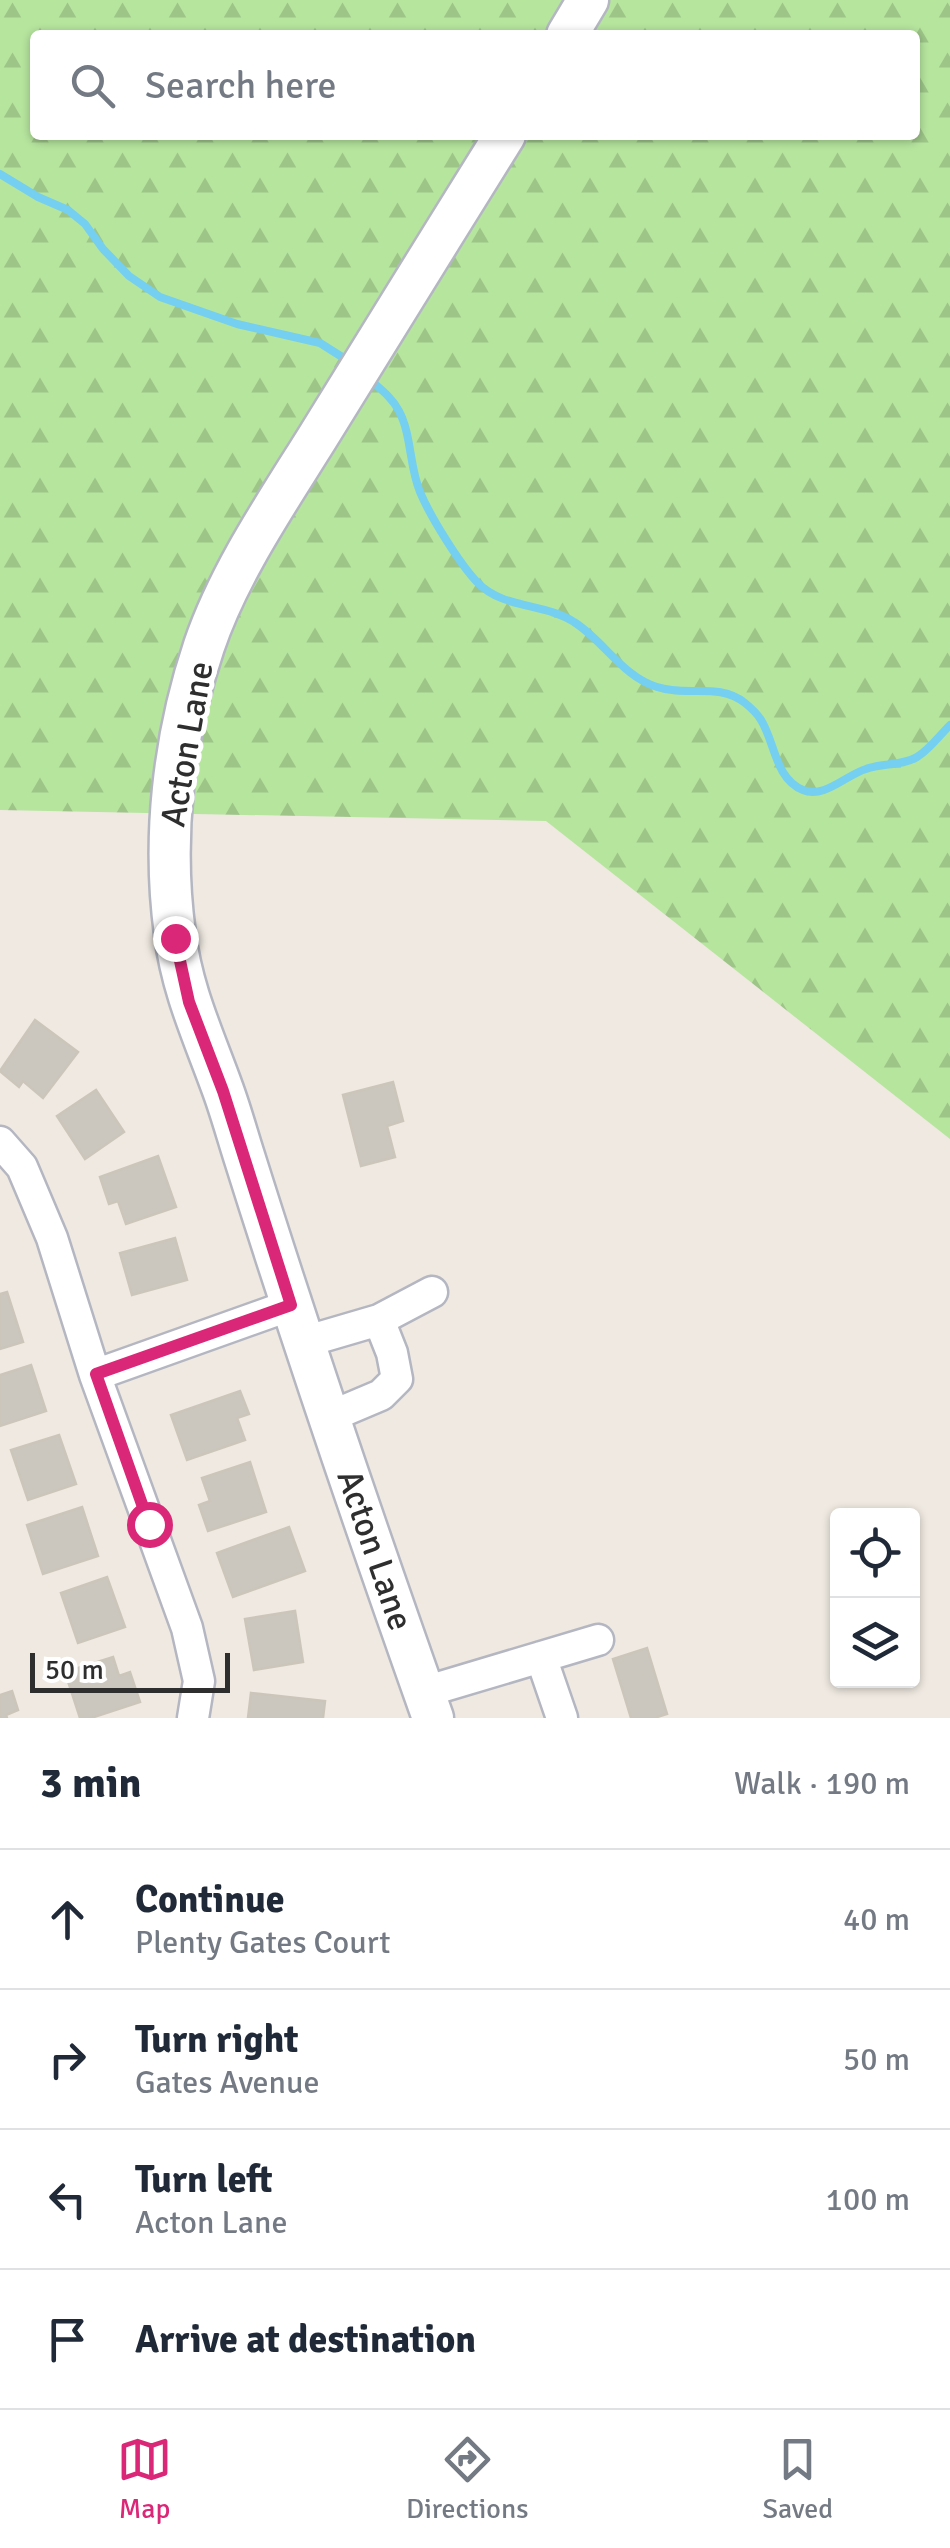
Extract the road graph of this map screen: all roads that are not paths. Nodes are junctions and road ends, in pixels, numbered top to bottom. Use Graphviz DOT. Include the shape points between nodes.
graph roads {
  1 [pos="588,0"];
  2 [pos="570,30"];
  3 [pos="502,140"];
  4 [pos="0,1142"];
  5 [pos="432,1292"];
  6 [pos="379,1320"];
  7 [pos="297,1324"];
  8 [pos="96,1374"];
  9 [pos="329,1417"];
  10 [pos="598,1640"];
  11 [pos="541,1657"];
  12 [pos="428,1705"];
  13 [pos="193,1718"];
  14 [pos="562,1718"];
  1 -- 2 [label="street"];
  3 -- 7 [label="street, Acton Lane" via="226,592 204,646 175,770 169,877 189,1002"];
  4 -- 8 [label="street" via="22,1167 52,1238"];
  5 -- 6 [label="street"];
  6 -- 7 [label="street"];
  6 -- 9 [label="street" via="397,1378 381,1396"];
  7 -- 8 [label="street"];
  7 -- 9 [label="street, Acton Lane"];
  8 -- 13 [label="street" via="187,1628 198,1681"];
  9 -- 12 [label="street, Acton Lane"];
  10 -- 11 [label="street"];
  11 -- 12 [label="street"];
  11 -- 14 [label="street"];
}
